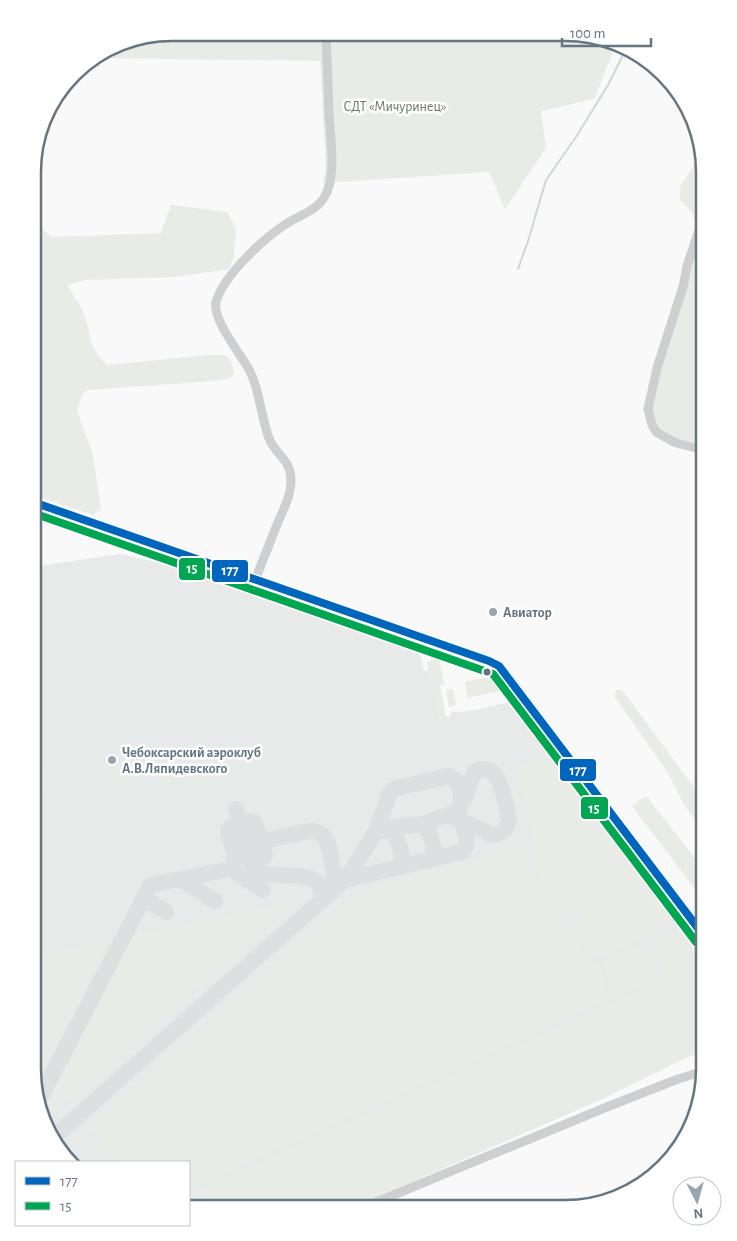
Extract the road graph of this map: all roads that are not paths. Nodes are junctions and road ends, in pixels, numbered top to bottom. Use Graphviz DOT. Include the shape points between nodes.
graph roads {
  1 [pos="326,41"];
  2 [pos="696,239"];
  3 [pos="696,448"];
  4 [pos="41,505"];
  5 [pos="255,580"];
  6 [pos="695,924"];
  7 [pos="695,1074"];
  8 [pos="381,1200"];
  1 -- 5 [label="street" via="331,173 325,196 307,213 266,238 242,262 220,292 216,303 220,322 256,383 269,438 290,470 289,496"];
  2 -- 3 [label="street" via="648,409 656,432 676,443"];
  4 -- 5 [label="street"];
  5 -- 6 [label="street" via="498,666"];
  7 -- 8 [label="street"];
}
